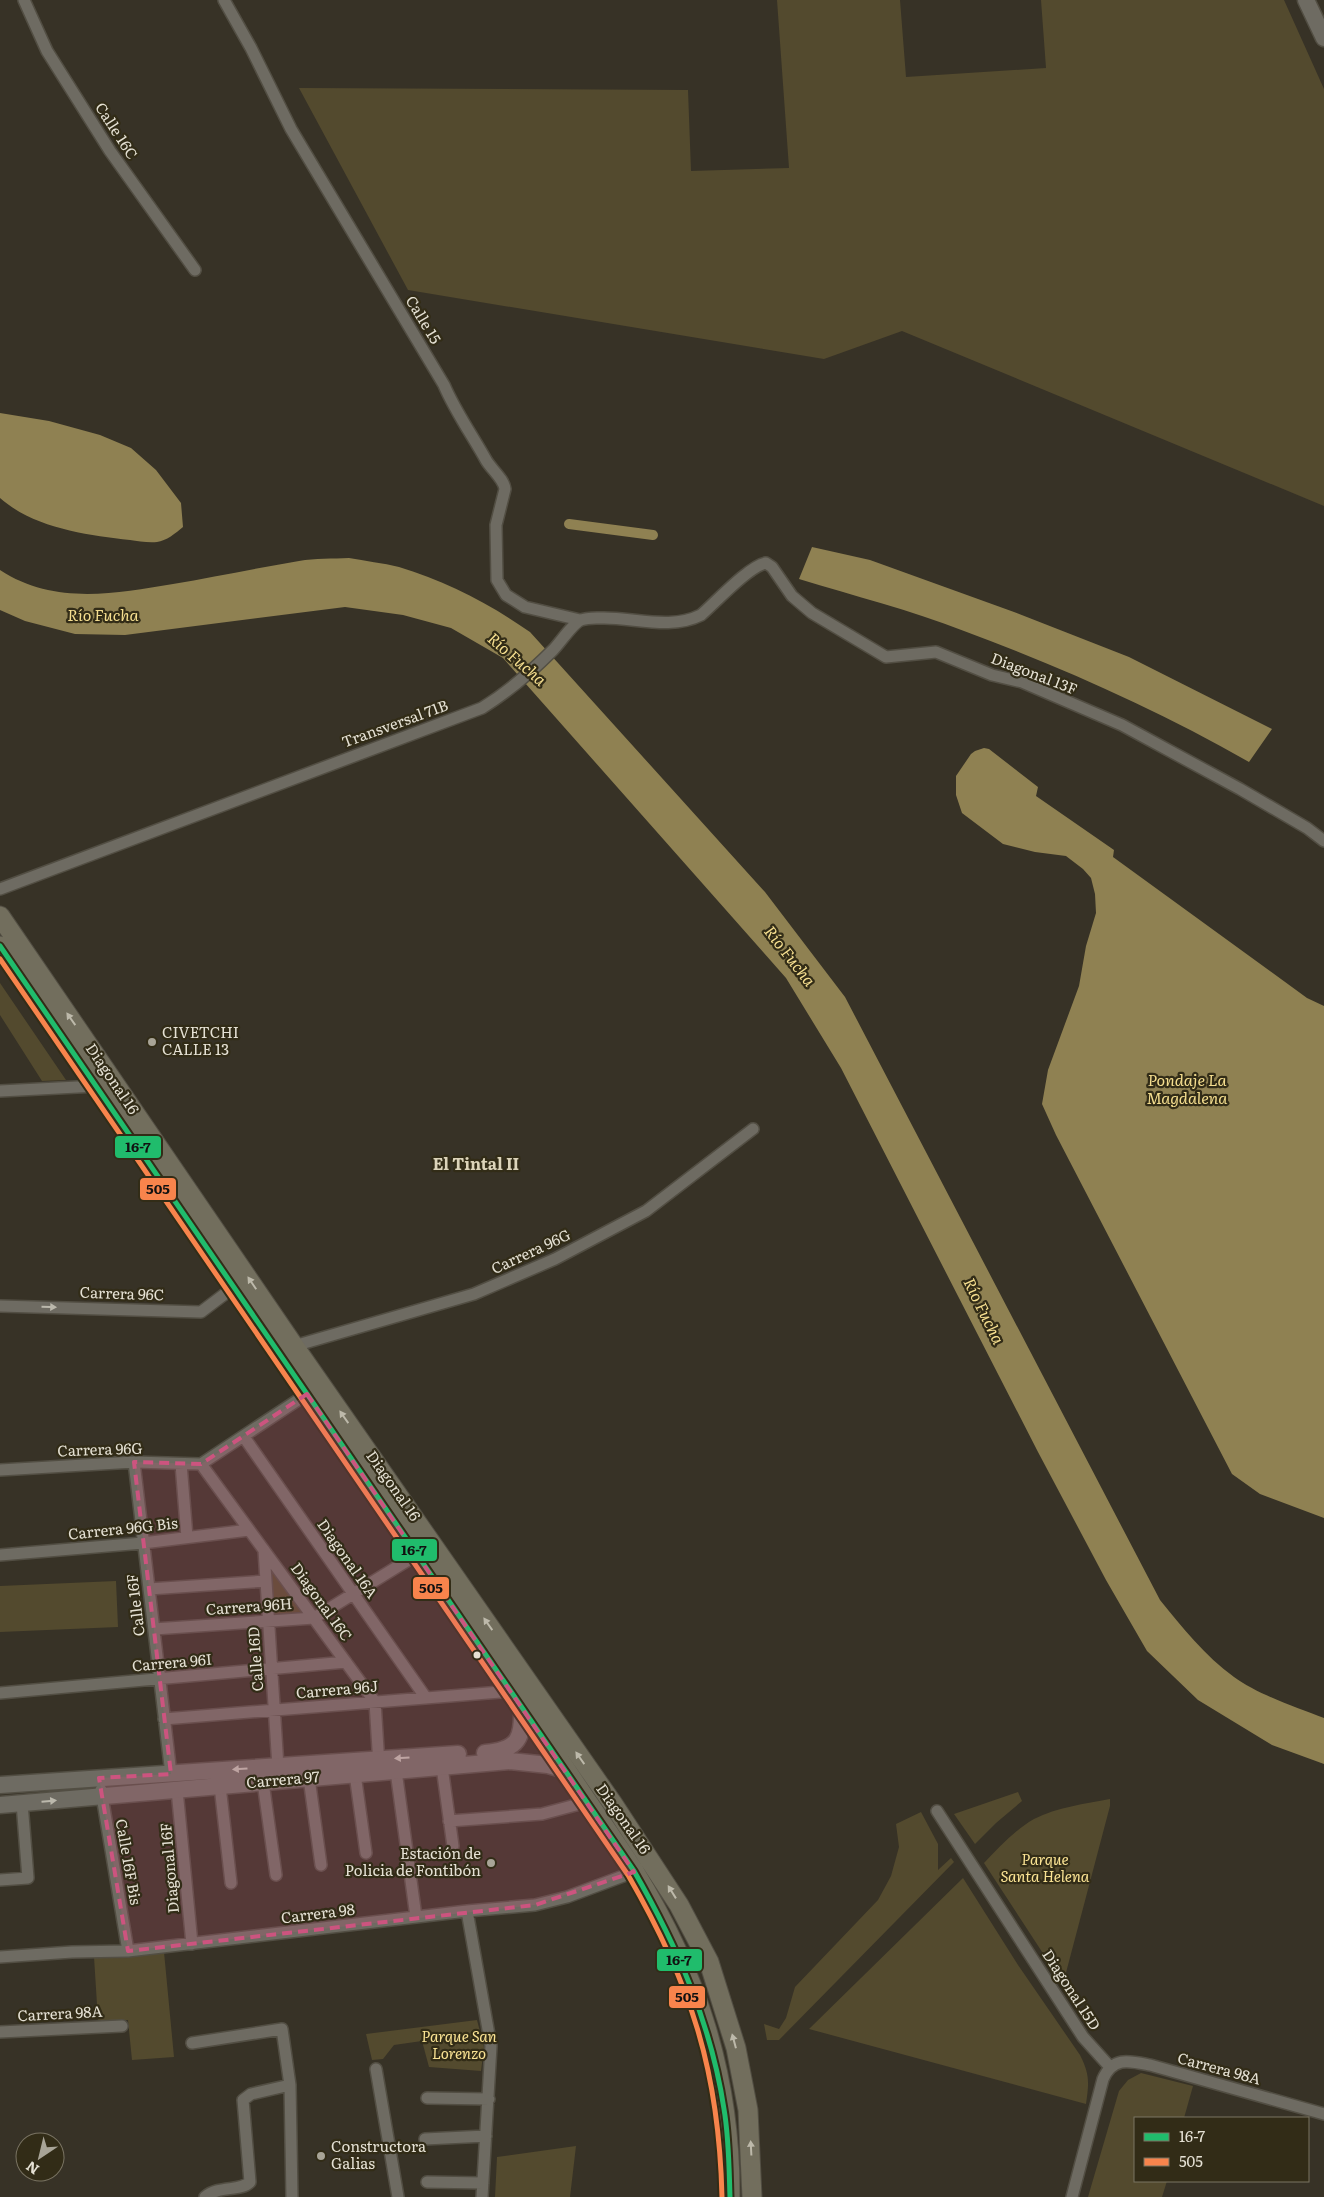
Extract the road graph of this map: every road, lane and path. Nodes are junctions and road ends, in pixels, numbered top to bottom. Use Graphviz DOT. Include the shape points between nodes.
graph roads {
  1 [pos="24,0"];
  2 [pos="224,0"];
  3 [pos="1306,0"];
  4 [pos="1324,38"];
  5 [pos="195,270"];
  6 [pos="580,620"];
  7 [pos="1324,841"];
  8 [pos="0,889"];
  9 [pos="0,916"];
  10 [pos="0,946"];
  11 [pos="97,1086"];
  12 [pos="0,1091"];
  13 [pos="753,1129"];
  14 [pos="234,1287"];
  15 [pos="0,1306"];
  16 [pos="294,1346"];
  17 [pos="308,1394"];
  18 [pos="244,1437"];
  19 [pos="134,1462"];
  20 [pos="181,1464"];
  21 [pos="201,1464"];
  22 [pos="0,1470"];
  23 [pos="249,1530"];
  24 [pos="187,1537"];
  25 [pos="143,1543"];
  26 [pos="264,1550"];
  27 [pos="0,1554"];
  28 [pos="418,1554"];
  29 [pos="266,1581"];
  30 [pos="149,1588"];
  31 [pos="353,1594"];
  32 [pos="314,1618"];
  33 [pos="269,1621"];
  34 [pos="154,1629"];
  35 [pos="346,1662"];
  36 [pos="272,1668"];
  37 [pos="160,1679"];
  38 [pos="512,1691"];
  39 [pos="0,1693"];
  40 [pos="426,1698"];
  41 [pos="376,1702"];
  42 [pos="522,1707"];
  43 [pos="274,1710"];
  44 [pos="164,1719"];
  45 [pos="278,1767"];
  46 [pos="442,1767"];
  47 [pos="385,1768"];
  48 [pos="566,1770"];
  49 [pos="171,1774"];
  50 [pos="355,1774"];
  51 [pos="99,1778"];
  52 [pos="309,1778"];
  53 [pos="263,1782"];
  54 [pos="0,1785"];
  55 [pos="220,1786"];
  56 [pos="177,1790"];
  57 [pos="102,1796"];
  58 [pos="587,1802"];
  59 [pos="22,1803"];
  60 [pos="0,1805"];
  61 [pos="937,1811"];
  62 [pos="450,1821"];
  63 [pos="454,1846"];
  64 [pos="366,1853"];
  65 [pos="321,1865"];
  66 [pos="634,1872"];
  67 [pos="276,1875"];
  68 [pos="0,1880"];
  69 [pos="231,1883"];
  70 [pos="467,1911"];
  71 [pos="416,1917"];
  72 [pos="192,1944"];
  73 [pos="128,1950"];
  74 [pos="0,1958"];
  75 [pos="122,2026"];
  76 [pos="0,2032"];
  77 [pos="192,2043"];
  78 [pos="1110,2067"];
  79 [pos="376,2069"];
  80 [pos="290,2086"];
  81 [pos="427,2098"];
  82 [pos="489,2099"];
  83 [pos="1323,2113"];
  84 [pos="486,2136"];
  85 [pos="426,2139"];
  86 [pos="427,2182"];
  87 [pos="483,2183"];
  88 [pos="206,2197"];
  89 [pos="292,2197"];
  90 [pos="398,2197"];
  91 [pos="482,2197"];
  92 [pos="730,2197"];
  93 [pos="752,2197"];
  94 [pos="1072,2197"];
  1 -- 5 [label="street, Calle 16C" via="47,51 110,150"];
  2 -- 6 [label="street, Calle 15" via="291,129 444,384 452,404 486,461 504,484 496,525 497,580 506,595 525,607"];
  3 -- 4 [label="street"];
  6 -- 7 [label="street, Diagonal 13F" via="624,618 657,623 693,619 750,571 766,563 792,596 812,613 886,657 936,652 992,675 1022,682 1122,725 1240,789"];
  6 -- 8 [label="street, Transversal 71B" via="554,650 505,694 482,708"];
  16 -- 9 [label="main road, Diagonal 16, one-way"];
  10 -- 11 [label="main road, Diagonal 16"];
  11 -- 12 [label="street"];
  11 -- 14 [label="main road, Diagonal 16"];
  13 -- 16 [label="street, Carrera 96G" via="646,1211 555,1259 474,1294"];
  15 -- 14 [label="street, Carrera 96C, one-way" via="201,1312"];
  14 -- 17 [label="main road, Diagonal 16"];
  93 -- 16 [label="main road, Diagonal 16, one-way" via="748,2110 736,2048 709,1962 686,1918 613,1804"];
  17 -- 18 [label="street"];
  17 -- 28 [label="main road, Diagonal 16"];
  18 -- 21 [label="street"];
  18 -- 31 [label="street, Diagonal 16A"];
  19 -- 20 [label="street, Carrera 96G"];
  19 -- 22 [label="street, Carrera 96G"];
  19 -- 25 [label="street, Calle 16F"];
  20 -- 21 [label="street, Carrera 96G"];
  20 -- 24 [label="street"];
  21 -- 23 [label="street, Diagonal 16C"];
  23 -- 24 [label="street, Carrera 96G Bis"];
  23 -- 26 [label="street, Diagonal 16C"];
  24 -- 25 [label="street, Carrera 96G Bis"];
  25 -- 27 [label="street, Carrera 96G Bis"];
  25 -- 30 [label="street, Calle 16F"];
  26 -- 29 [label="street, Calle 16D"];
  26 -- 32 [label="street, Diagonal 16C"];
  28 -- 31 [label="street, Carrera 96H"];
  28 -- 38 [label="main road, Diagonal 16"];
  29 -- 30 [label="street"];
  29 -- 33 [label="street, Calle 16D"];
  30 -- 34 [label="street, Calle 16F"];
  31 -- 32 [label="street, Carrera 96H"];
  31 -- 40 [label="street, Diagonal 16A"];
  32 -- 33 [label="street, Carrera 96H"];
  32 -- 35 [label="street, Diagonal 16C"];
  33 -- 34 [label="street, Carrera 96H"];
  33 -- 36 [label="street, Calle 16D"];
  34 -- 37 [label="street, Calle 16F"];
  35 -- 36 [label="street, Carrera 96I"];
  35 -- 41 [label="street, Diagonal 16C"];
  36 -- 37 [label="street, Carrera 96I"];
  36 -- 43 [label="street, Calle 16D"];
  37 -- 39 [label="street, Carrera 96I"];
  37 -- 44 [label="street, Calle 16F"];
  38 -- 40 [label="street, Carrera 96J"];
  38 -- 42 [label="main road, Diagonal 16"];
  40 -- 41 [label="street, Carrera 96J"];
  41 -- 43 [label="street, Carrera 96J"];
  41 -- 47 [label="street"];
  42 -- 47 [label="street, Carrera 97, one-way" via="519,1736 505,1751"];
  42 -- 48 [label="main road, Diagonal 16"];
  43 -- 44 [label="street, Carrera 96J"];
  43 -- 45 [label="street, Calle 16D"];
  44 -- 49 [label="street, Calle 16F"];
  45 -- 47 [label="street, Carrera 97"];
  45 -- 49 [label="street, Carrera 97, one-way"];
  46 -- 47 [label="street, Carrera 97"];
  46 -- 48 [label="street, Carrera 97" via="521,1761"];
  46 -- 62 [label="street"];
  47 -- 50 [label="street, Carrera 97"];
  47 -- 71 [label="street"];
  48 -- 58 [label="main road, Diagonal 16"];
  49 -- 51 [label="street, Carrera 97"];
  50 -- 52 [label="street, Carrera 97"];
  50 -- 64 [label="street"];
  51 -- 54 [label="street, Carrera 97"];
  51 -- 57 [label="street, Calle 16F Bis"];
  52 -- 53 [label="street, Carrera 97"];
  52 -- 65 [label="street"];
  53 -- 55 [label="street, Carrera 97"];
  53 -- 67 [label="street"];
  55 -- 56 [label="street, Carrera 97"];
  55 -- 69 [label="street"];
  56 -- 57 [label="street, Carrera 97"];
  56 -- 72 [label="street, Diagonal 16F"];
  59 -- 57 [label="street, Carrera 97, one-way"];
  57 -- 73 [label="street, Calle 16F Bis"];
  58 -- 62 [label="street" via="542,1814"];
  58 -- 66 [label="main road, Diagonal 16"];
  59 -- 60 [label="street, Carrera 97"];
  59 -- 68 [label="street" via="28,1878"];
  61 -- 78 [label="street, Diagonal 15D" via="1083,2037"];
  62 -- 63 [label="street"];
  66 -- 70 [label="street, Carrera 98" via="541,1904"];
  66 -- 92 [label="main road, Diagonal 16" via="674,1944 704,2016 725,2111"];
  70 -- 71 [label="street, Carrera 98"];
  70 -- 82 [label="street" via="491,2046"];
  71 -- 72 [label="street, Carrera 98"];
  72 -- 73 [label="street, Carrera 98"];
  73 -- 74 [label="street, Carrera 98"];
  75 -- 76 [label="street, Carrera 98A"];
  77 -- 80 [label="street" via="282,2029"];
  78 -- 83 [label="street, Carrera 98A" via="1133,2062"];
  78 -- 94 [label="street" via="1103,2079"];
  79 -- 90 [label="street"];
  80 -- 88 [label="street" via="251,2094 243,2100 250,2182 246,2186 220,2189"];
  80 -- 89 [label="street"];
  81 -- 82 [label="street"];
  82 -- 84 [label="street"];
  84 -- 85 [label="street"];
  84 -- 87 [label="street"];
  86 -- 87 [label="street"];
  87 -- 91 [label="street"];
}
